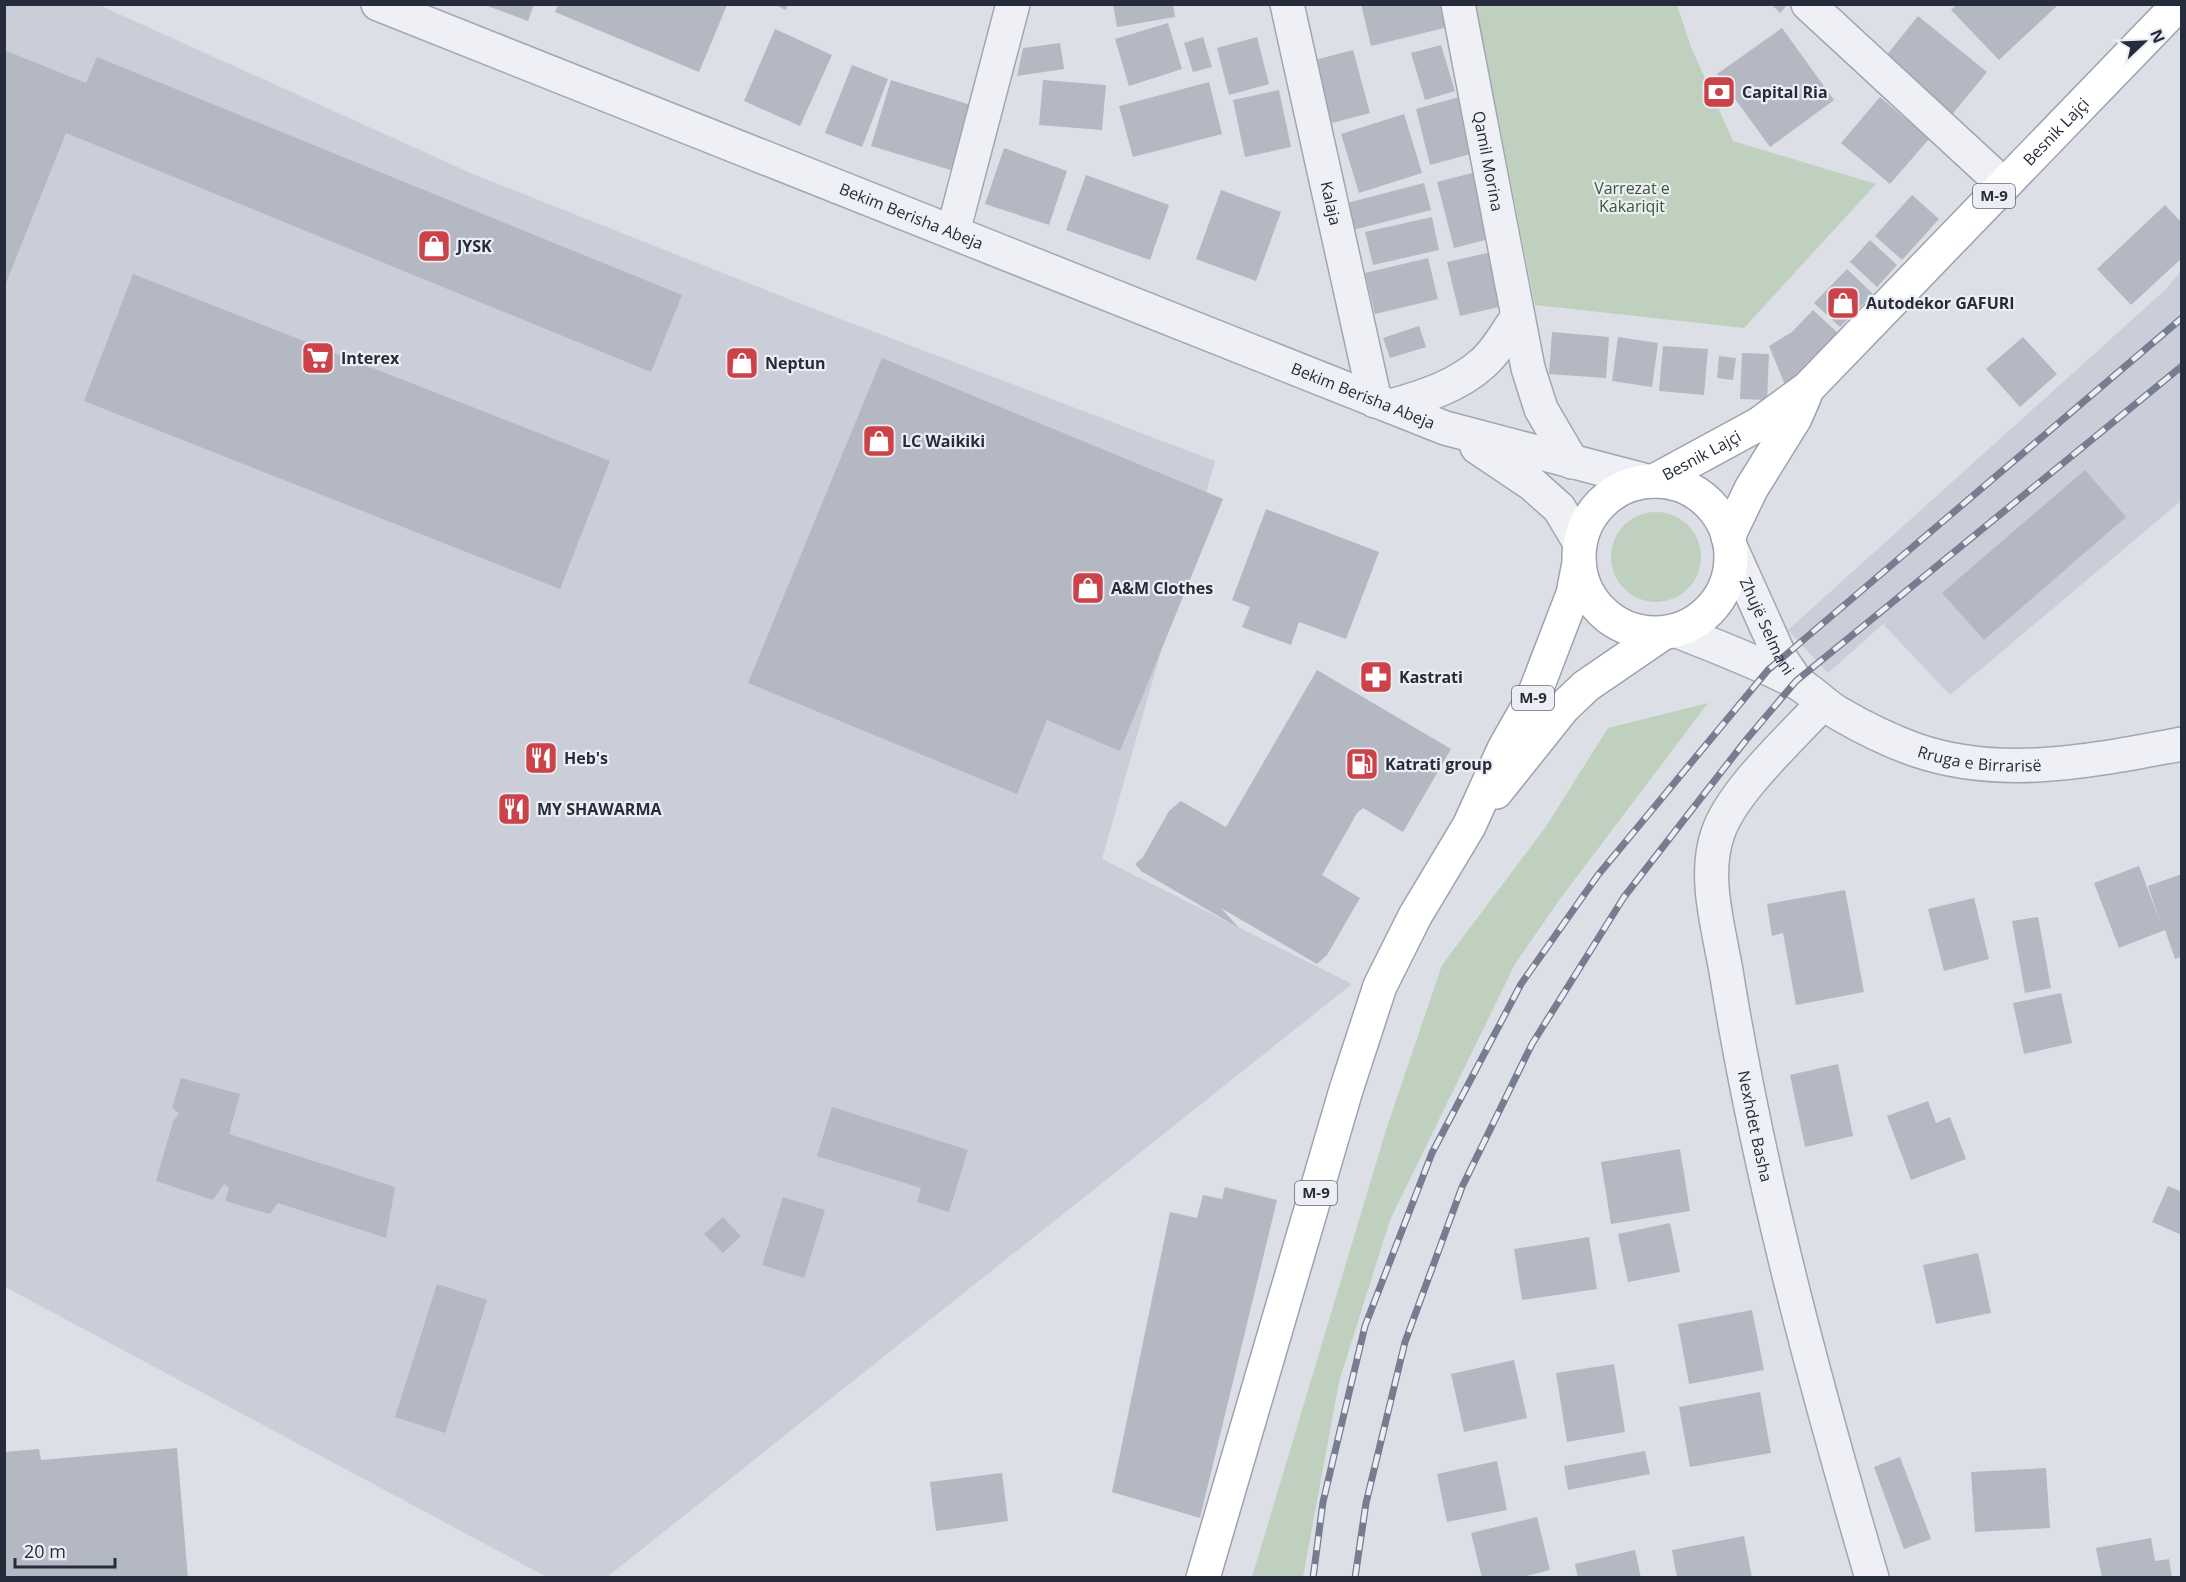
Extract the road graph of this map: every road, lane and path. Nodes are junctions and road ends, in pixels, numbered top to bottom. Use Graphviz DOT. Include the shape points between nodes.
graph roads {
  1 [pos="378,4"];
  2 [pos="1013,4"];
  3 [pos="1287,4"];
  4 [pos="1458,4"];
  5 [pos="1808,4"];
  6 [pos="2179,4"];
  7 [pos="2004,185"];
  8 [pos="953,232"];
  9 [pos="1517,318"];
  10 [pos="1808,388"];
  11 [pos="1383,404"];
  12 [pos="1445,428"];
  13 [pos="1572,462"];
  14 [pos="1650,481"];
  15 [pos="1730,543"];
  16 [pos="1579,553"];
  17 [pos="1669,632"];
  18 [pos="1796,681"];
  19 [pos="1823,703"];
  20 [pos="2181,744"];
  21 [pos="1469,826"];
  22 [pos="1203,1578"];
  23 [pos="1872,1578"];
  1 -- 8 [label="street, Bekim Berisha Abeja"];
  2 -- 8 [label="street"];
  3 -- 11 [label="street, Kalaja"];
  4 -- 9 [label="street, Qamil Morina"];
  5 -- 7 [label="street"];
  6 -- 7 [label="main road, Besnik Lajçi / M-9"];
  7 -- 10 [label="main road, Besnik Lajçi / M-9"];
  8 -- 11 [label="street, Bekim Berisha Abeja"];
  9 -- 11 [label="street" via="1483,363 1462,378 1417,398"];
  9 -- 13 [label="street, Qamil Morina" via="1541,409"];
  10 -- 14 [label="main road, Besnik Lajçi / M-9" via="1759,424"];
  10 -- 15 [label="main road, Besnik Lajçi / M-9" via="1795,418 1751,489"];
  11 -- 12 [label="street, Bekim Berisha Abeja"];
  12 -- 13 [label="street, Bekim Berisha Abeja"];
  12 -- 16 [label="street, Bekim Berisha Abeja" via="1498,459 1560,508"];
  13 -- 14 [label="street, Bekim Berisha Abeja"];
  14 -- 15 [label="main road, M-9" via="1685,486 1702,496 1716,510"];
  14 -- 16 [label="main road, M-9" via="1628,486 1596,508 1586,525"];
  15 -- 17 [label="main road, M-9" via="1731,569 1714,607 1699,621"];
  15 -- 18 [label="street, Zhujë Selmani" via="1780,659"];
  16 -- 17 [label="main road" via="1583,583 1606,616 1641,633"];
  16 -- 21 [label="main road, M-9" via="1573,594 1533,698 1504,749"];
  17 -- 18 [label="street, Zhujë Selmani"];
  17 -- 21 [label="main road, M-9" via="1611,667 1563,708"];
  18 -- 19 [label="street, Rruga e Birrarisë"];
  19 -- 20 [label="street, Rruga e Birrarisë" via="1916,750 1988,764 2045,766"];
  19 -- 23 [label="street, Nexhdet Basha" via="1742,793 1718,833 1711,874 1738,1041 1775,1221"];
  21 -- 22 [label="main road, M-9" via="1414,916 1364,1028"];
}
